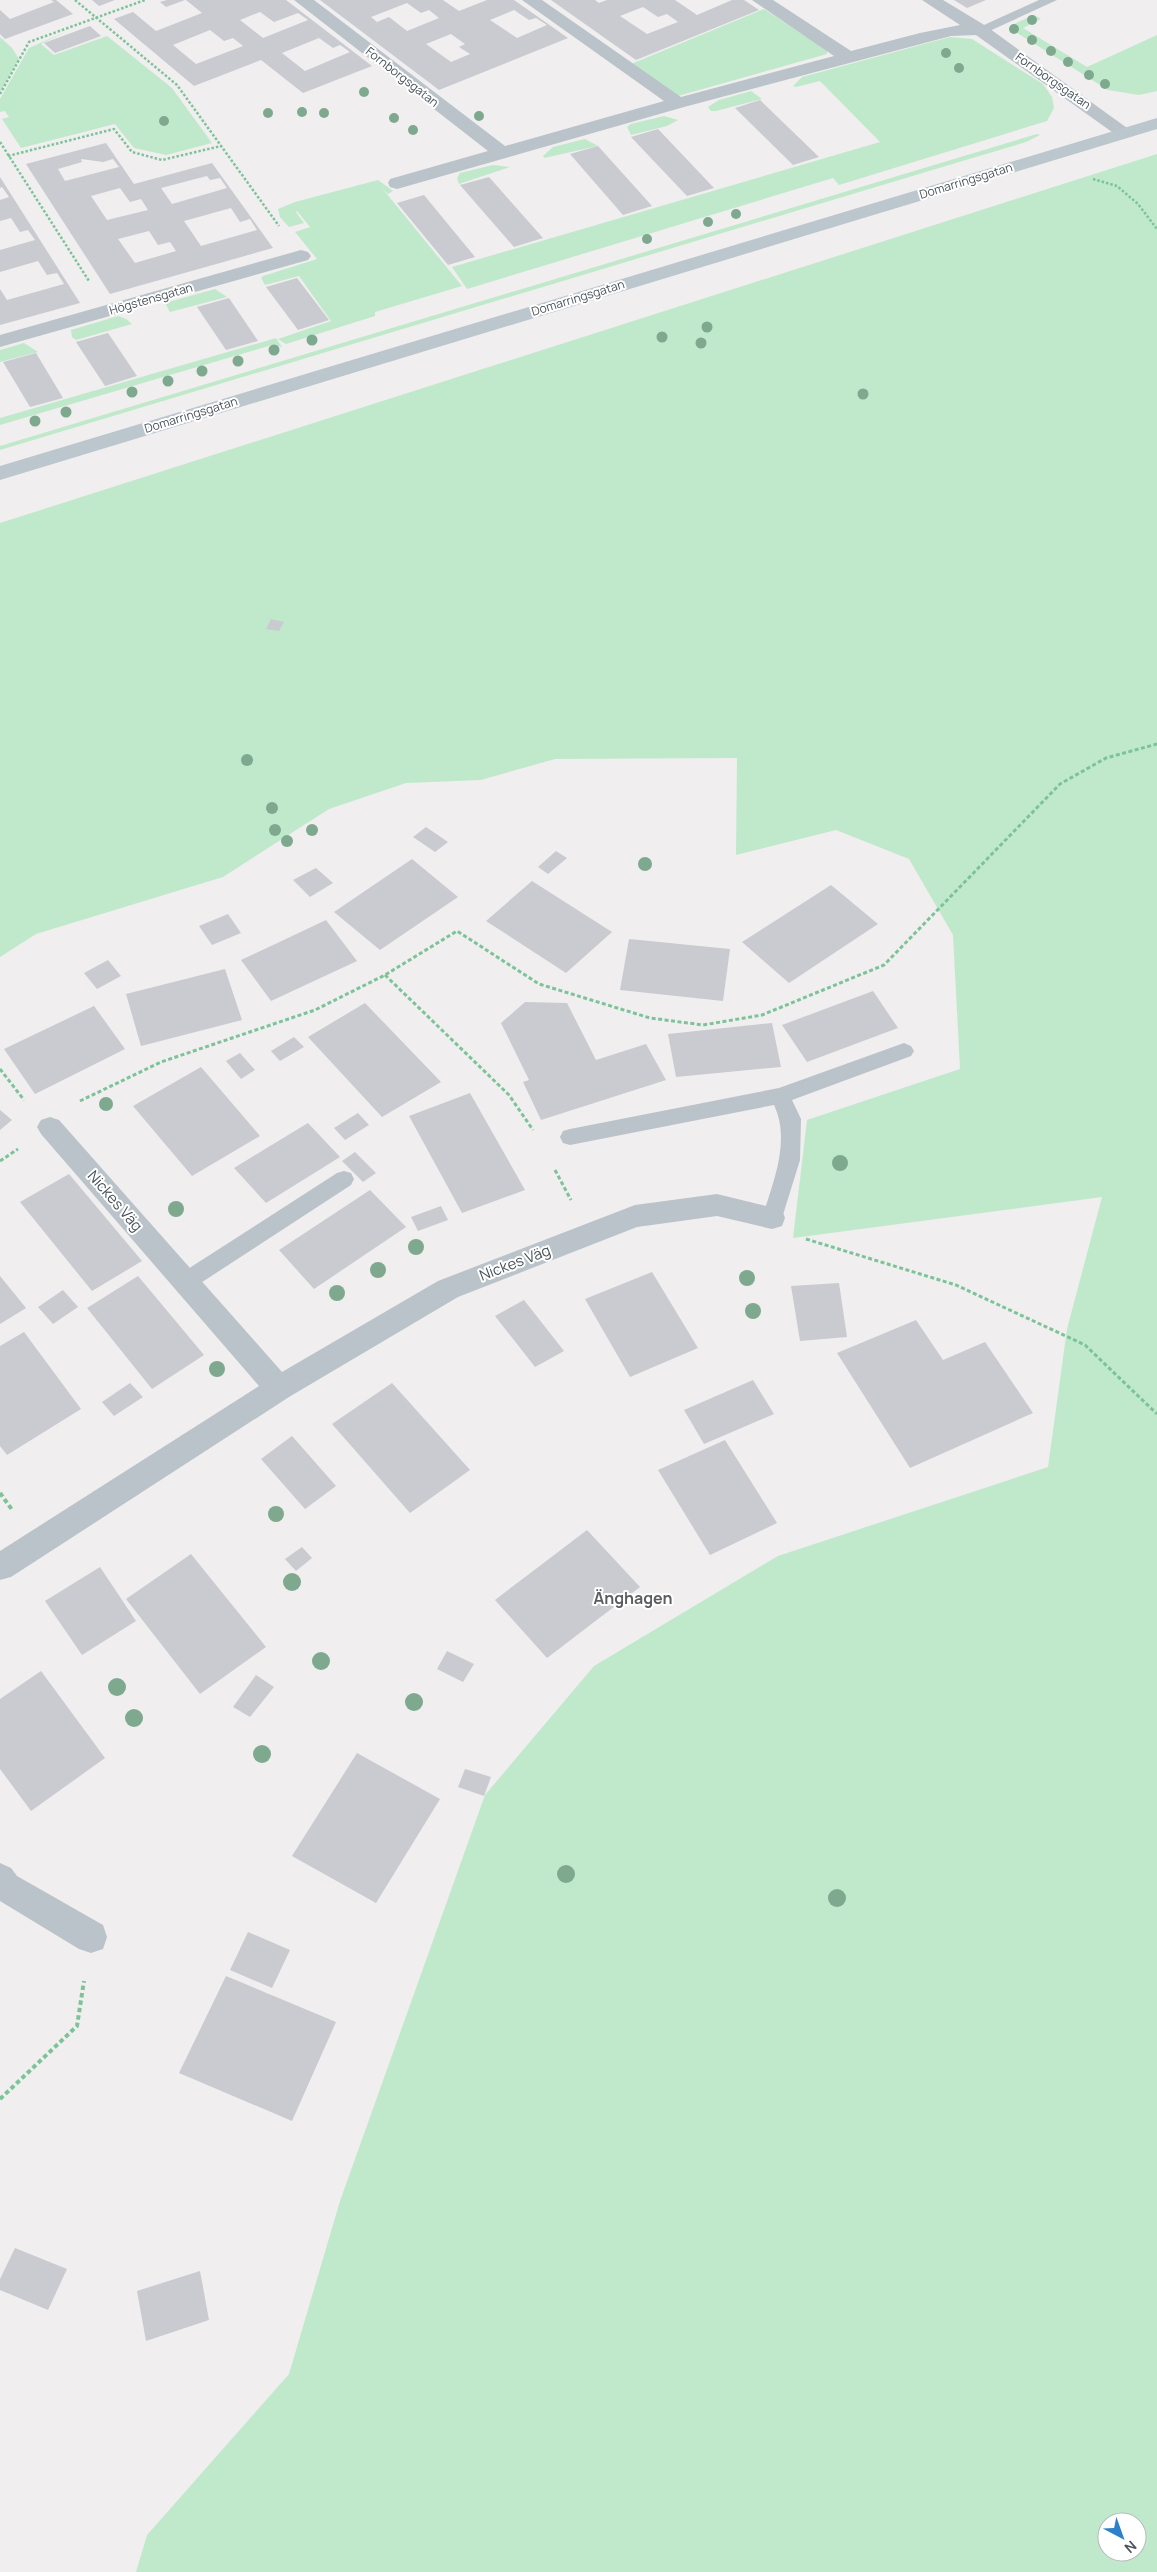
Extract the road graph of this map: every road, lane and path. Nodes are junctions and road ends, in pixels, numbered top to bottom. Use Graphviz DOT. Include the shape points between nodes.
graph roads {
  1 [pos="74,0"];
  2 [pos="145,0"];
  3 [pos="303,0"];
  4 [pos="531,0"];
  5 [pos="761,0"];
  6 [pos="930,0"];
  7 [pos="1050,0"];
  8 [pos="96,18"];
  9 [pos="980,30"];
  10 [pos="849,58"];
  11 [pos="0,94"];
  12 [pos="678,103"];
  13 [pos="1157,123"];
  14 [pos="1125,133"];
  15 [pos="0,142"];
  16 [pos="221,146"];
  17 [pos="502,153"];
  18 [pos="8,156"];
  19 [pos="1086,177"];
  20 [pos="397,183"];
  21 [pos="1157,229"];
  22 [pos="301,256"];
  23 [pos="108,311"];
  24 [pos="0,341"];
  25 [pos="0,473"];
  26 [pos="1157,744"];
  27 [pos="386,975"];
  28 [pos="904,1051"];
  29 [pos="780,1096"];
  30 [pos="50,1126"];
  31 [pos="537,1135"];
  32 [pos="570,1137"];
  33 [pos="0,1162"];
  34 [pos="554,1168"];
  35 [pos="344,1179"];
  36 [pos="772,1218"];
  37 [pos="589,1234"];
  38 [pos="186,1282"];
  39 [pos="278,1388"];
  40 [pos="1157,1414"];
  41 [pos="0,1567"];
  42 [pos="0,1879"];
  43 [pos="91,1937"];
  44 [pos="0,2099"];
  1 -- 8 [label="path"];
  2 -- 8 [label="path"];
  3 -- 17 [label="street, Fornborgsgatan"];
  4 -- 12 [label="street"];
  5 -- 10 [label="street"];
  6 -- 9 [label="street, Fornborgsgatan"];
  7 -- 9 [label="lane"];
  8 -- 11 [label="path" via="30,42"];
  8 -- 16 [label="path" via="177,85"];
  9 -- 10 [label="street" via="951,31"];
  9 -- 14 [label="street, Fornborgsgatan"];
  10 -- 12 [label="street"];
  12 -- 17 [label="street"];
  13 -- 14 [label="street, Domarringsgatan"];
  14 -- 25 [label="street, Domarringsgatan"];
  15 -- 18 [label="path"];
  16 -- 18 [label="path" via="162,160 132,152 114,129"];
  16 -- 22 [label="path"];
  17 -- 20 [label="street"];
  18 -- 23 [label="path"];
  19 -- 21 [label="path" via="1117,186 1138,204"];
  22 -- 23 [label="street, Högstensgatan"];
  23 -- 24 [label="street, Högstensgatan"];
  26 -- 27 [label="path" via="1106,758 1060,784 884,965 762,1015 704,1025 650,1018 539,984 457,931"];
  27 -- 30 [label="path" via="315,1010 162,1062 80,1100"];
  27 -- 31 [label="path" via="509,1095"];
  28 -- 29 [label="lane"];
  29 -- 32 [label="lane"];
  29 -- 36 [label="lane" via="790,1119 790,1160"];
  30 -- 33 [label="path"];
  30 -- 38 [label="street, Nickes Väg"];
  34 -- 37 [label="path"];
  35 -- 38 [label="lane"];
  36 -- 37 [label="street, Nickes Väg" via="717,1205 635,1216"];
  36 -- 40 [label="path" via="796,1236 956,1285 1085,1345"];
  37 -- 39 [label="street, Nickes Väg" via="448,1289"];
  38 -- 39 [label="street, Nickes Väg"];
  39 -- 41 [label="street, Nickes Väg"];
  42 -- 43 [label="street" via="6,1886"];
  43 -- 44 [label="path" via="77,2026"];
}
